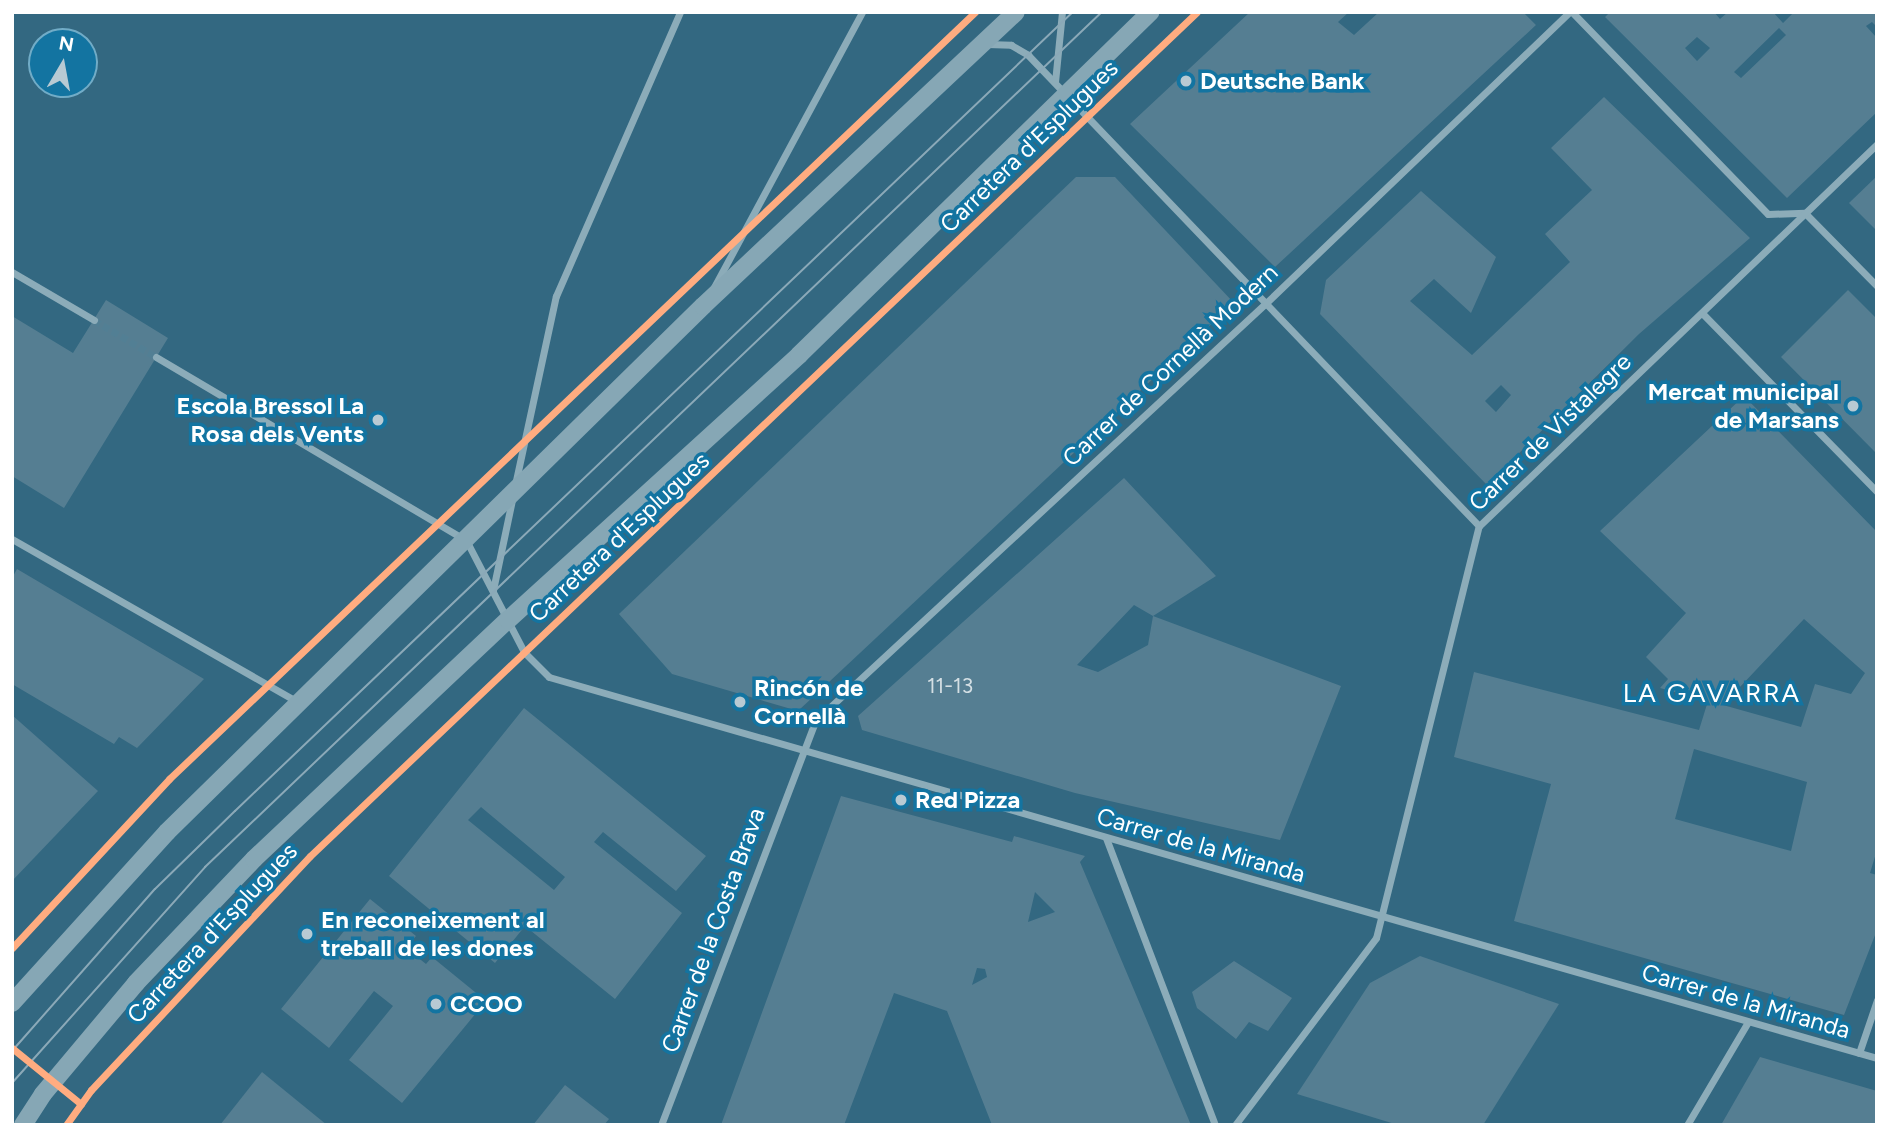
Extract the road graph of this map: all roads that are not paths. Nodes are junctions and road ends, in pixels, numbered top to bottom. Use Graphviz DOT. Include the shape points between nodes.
graph roads {
  1 [pos="680,12"];
  2 [pos="862,12"];
  3 [pos="1016,12"];
  4 [pos="1062,12"];
  5 [pos="1150,12"];
  6 [pos="1571,12"];
  7 [pos="980,46"];
  8 [pos="1055,82"];
  9 [pos="1067,96"];
  10 [pos="1877,144"];
  11 [pos="1805,213"];
  12 [pos="12,272"];
  13 [pos="1877,286"];
  14 [pos="1266,303"];
  15 [pos="703,306"];
  16 [pos="1702,313"];
  17 [pos="94,320"];
  18 [pos="156,357"];
  19 [pos="1877,492"];
  20 [pos="514,493"];
  21 [pos="1479,526"];
  22 [pos="12,539"];
  23 [pos="466,540"];
  24 [pos="493,590"];
  25 [pos="508,620"];
  26 [pos="300,704"];
  27 [pos="802,749"];
  28 [pos="1106,838"];
  29 [pos="1382,918"];
  30 [pos="1877,1000"];
  31 [pos="12,1003"];
  32 [pos="1748,1022"];
  33 [pos="1859,1053"];
  34 [pos="1877,1058"];
  35 [pos="23,1125"];
  36 [pos="661,1125"];
  37 [pos="1214,1125"];
  38 [pos="1235,1125"];
  39 [pos="1687,1125"];
  1 -- 20 [label="street" via="556,296"];
  2 -- 15 [label="street"];
  3 -- 7 [label="street"];
  4 -- 8 [label="street"];
  5 -- 9 [label="street, Carretera d'Esplugues"];
  6 -- 11 [label="street" via="1768,214"];
  6 -- 14 [label="street, Carrer de Cornellà Modern"];
  7 -- 8 [label="street" via="1011,45"];
  7 -- 15 [label="street"];
  8 -- 9 [label="street"];
  9 -- 14 [label="street"];
  9 -- 25 [label="street, Carretera d'Esplugues" via="799,355"];
  10 -- 11 [label="street, Carrer de Vistalegre"];
  11 -- 13 [label="street"];
  11 -- 16 [label="street, Carrer de Vistalegre"];
  12 -- 17 [label="street"];
  14 -- 21 [label="street"];
  14 -- 27 [label="street, Carrer de Cornellà Modern" via="815,721"];
  15 -- 20 [label="street"];
  16 -- 19 [label="street"];
  16 -- 21 [label="street, Carrer de Vistalegre"];
  18 -- 23 [label="street"];
  20 -- 23 [label="street"];
  20 -- 24 [label="street"];
  21 -- 29 [label="street, Carrer de Vistalegre"];
  22 -- 26 [label="street"];
  23 -- 24 [label="street"];
  23 -- 26 [label="street"];
  24 -- 25 [label="street"];
  25 -- 27 [label="street, Carrer de la Miranda" via="523,652 549,677"];
  25 -- 35 [label="street, Carretera d'Esplugues" via="210,904 71,1060"];
  26 -- 31 [label="street" via="167,832"];
  27 -- 28 [label="street, Carrer de la Miranda"];
  27 -- 36 [label="street, Carrer de la Costa Brava"];
  28 -- 29 [label="street, Carrer de la Miranda"];
  28 -- 37 [label="street"];
  29 -- 32 [label="street, Carrer de la Miranda"];
  29 -- 38 [label="street, Carrer de Vistalegre" via="1376,938"];
  30 -- 33 [label="street"];
  32 -- 33 [label="street, Carrer de la Miranda"];
  32 -- 39 [label="street"];
  33 -- 34 [label="street, Carrer de la Miranda"];
}
